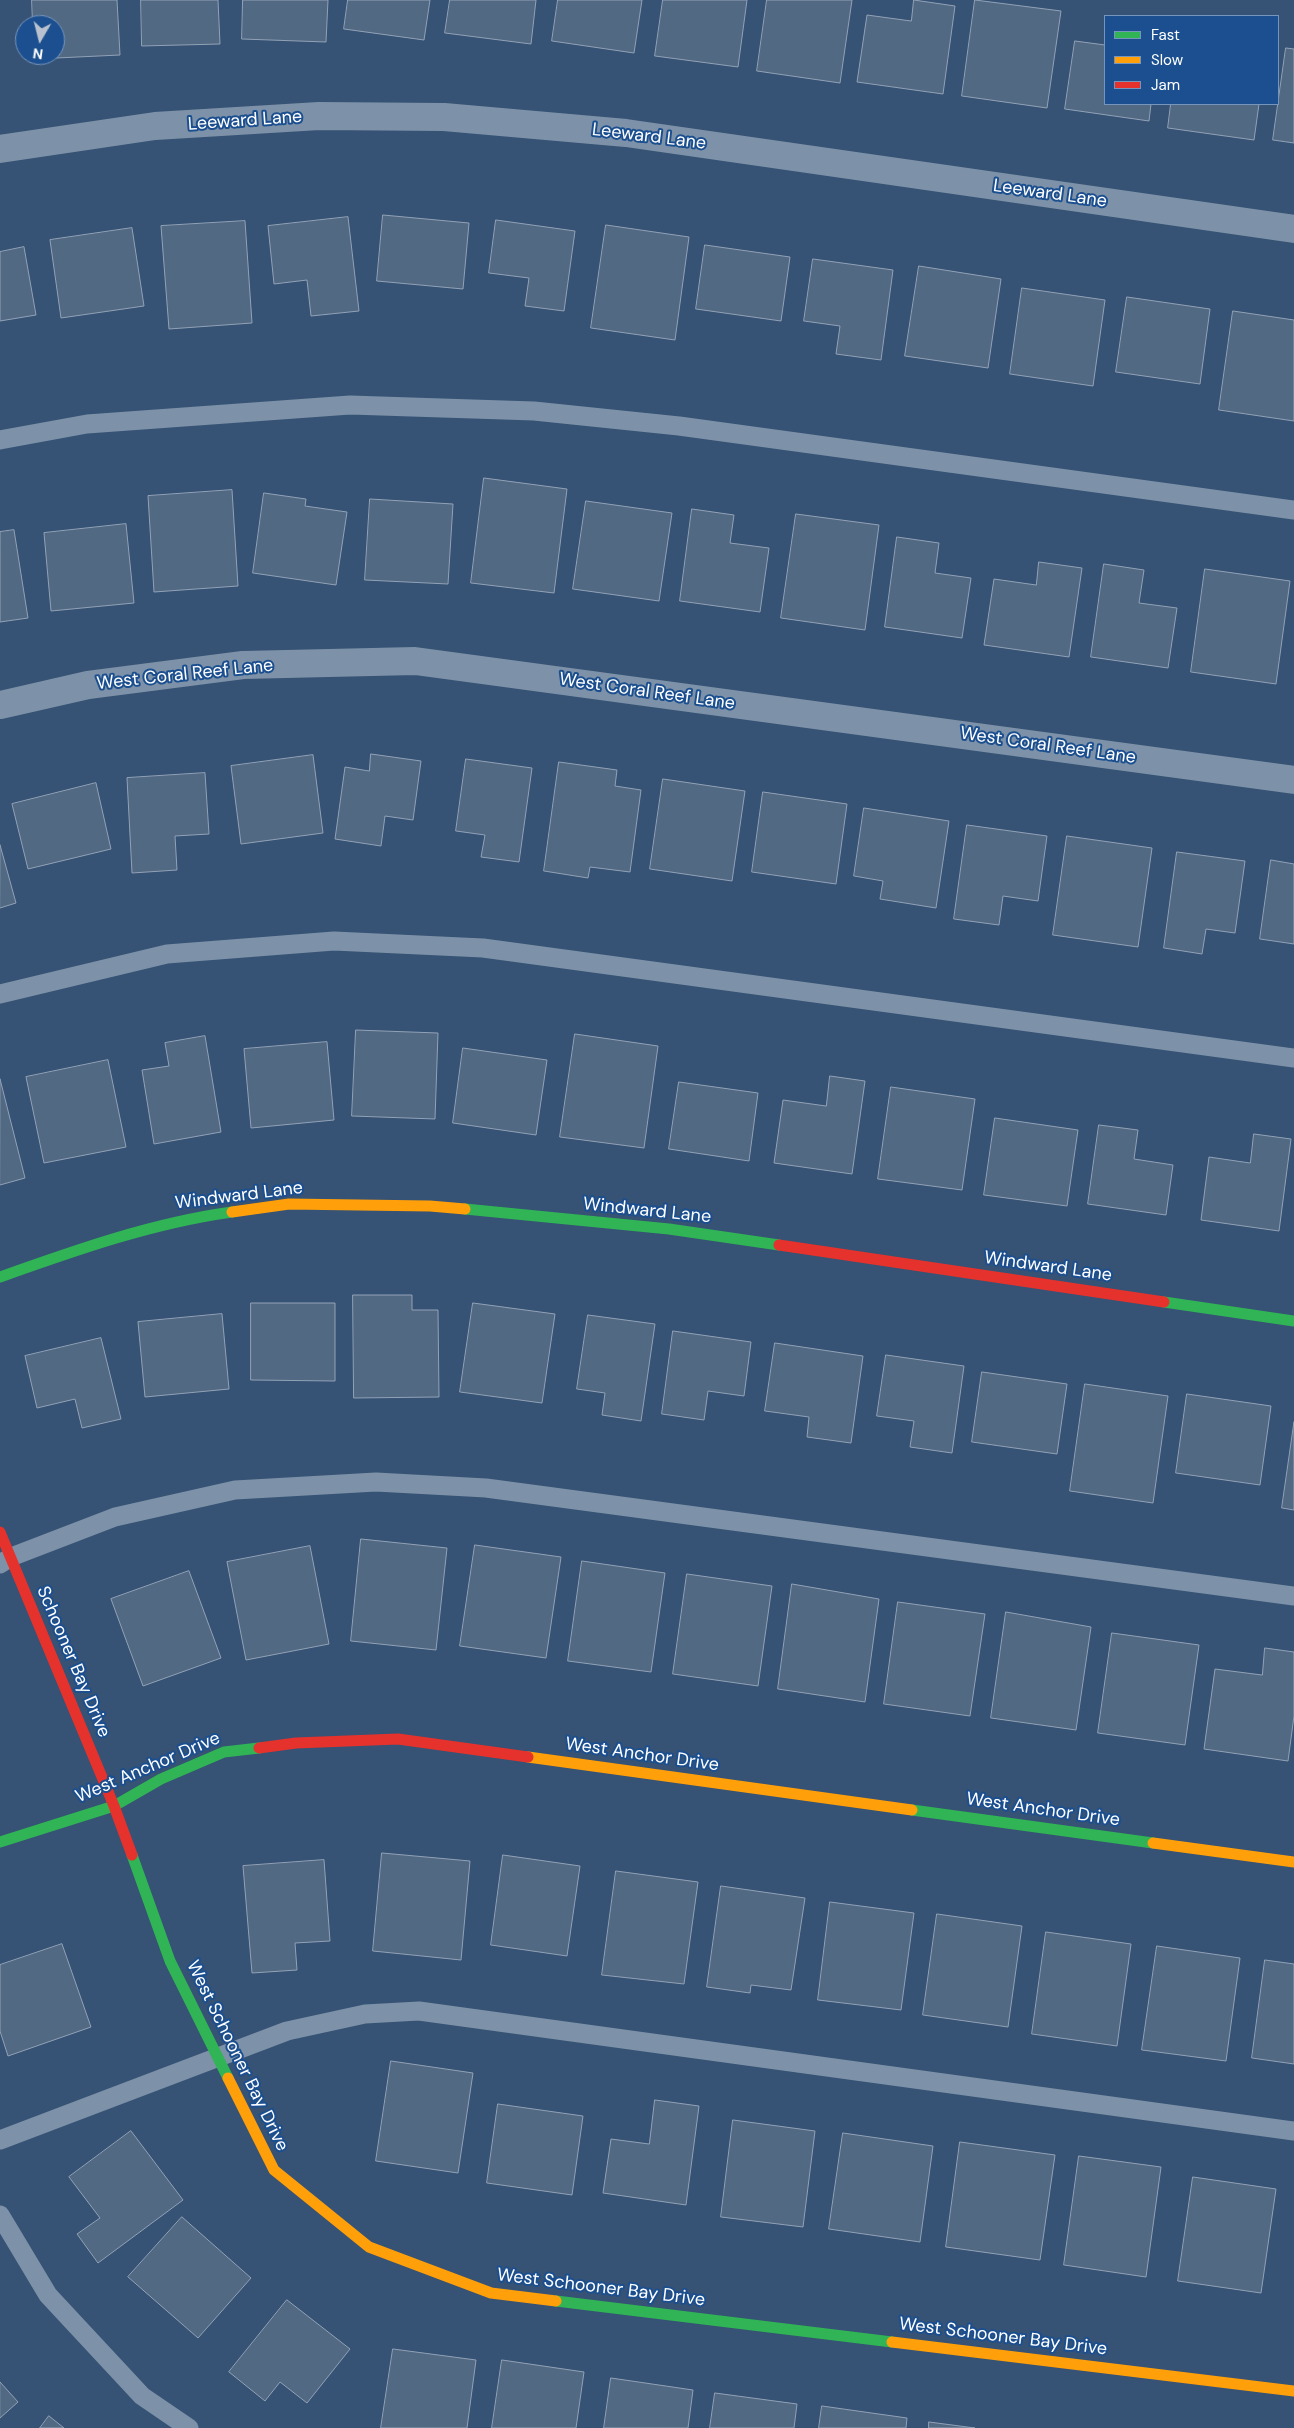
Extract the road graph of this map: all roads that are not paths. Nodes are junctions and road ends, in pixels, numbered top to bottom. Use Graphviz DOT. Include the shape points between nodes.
graph roads {
  1 [pos="0,149"];
  2 [pos="1294,229"];
  3 [pos="0,440"];
  4 [pos="1294,510"];
  5 [pos="0,705"];
  6 [pos="1294,780"];
  7 [pos="0,994"];
  8 [pos="1294,1058"];
  9 [pos="0,1277"];
  10 [pos="1294,1321"];
  11 [pos="0,1532"];
  12 [pos="5,1560"];
  13 [pos="1294,1596"];
  14 [pos="114,1806"];
  15 [pos="0,1842"];
  16 [pos="1294,1862"];
  17 [pos="218,2058"];
  18 [pos="1294,2131"];
  19 [pos="0,2140"];
  20 [pos="0,2214"];
  21 [pos="1294,2391"];
  22 [pos="189,2428"];
  1 -- 2 [label="street, Leeward Lane" via="155,126 319,116 444,117 626,133"];
  3 -- 4 [label="lane" via="87,424 350,405 534,411 689,428"];
  5 -- 6 [label="street, West Coral Reef Lane" via="88,685 243,665 415,661"];
  7 -- 8 [label="lane" via="167,954 334,941 482,948"];
  9 -- 10 [label="street, Windward Lane" via="81,1248 189,1218 289,1204 430,1206 669,1229"];
  11 -- 12 [label="street, Schooner Bay Drive"];
  12 -- 13 [label="lane" via="115,1517 235,1490 376,1482 486,1488"];
  12 -- 14 [label="street, Schooner Bay Drive"];
  14 -- 15 [label="street, West Anchor Drive"];
  14 -- 16 [label="street, West Anchor Drive" via="161,1779 224,1752 296,1743 398,1740"];
  14 -- 17 [label="street, West Schooner Bay Drive" via="170,1961"];
  17 -- 18 [label="lane" via="287,2031 366,2014 419,2011"];
  17 -- 19 [label="lane"];
  17 -- 21 [label="street, West Schooner Bay Drive" via="274,2170 369,2247 490,2293"];
  20 -- 22 [label="lane" via="48,2295 142,2396"];
}
